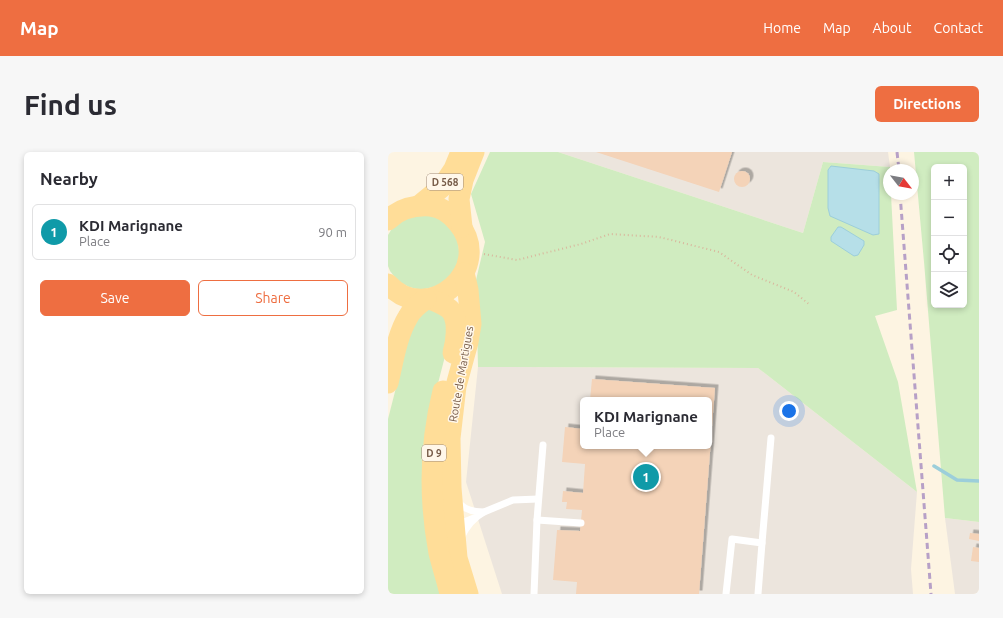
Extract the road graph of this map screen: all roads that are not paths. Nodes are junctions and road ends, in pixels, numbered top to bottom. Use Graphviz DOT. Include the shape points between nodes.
graph roads {
  1 [pos="461,152"];
  2 [pos="474,152"];
  3 [pos="420,205"];
  4 [pos="389,218"];
  5 [pos="462,227"];
  6 [pos="464,273"];
  7 [pos="388,284"];
  8 [pos="428,299"];
  9 [pos="388,383"];
  10 [pos="435,434"];
  11 [pos="771,438"];
  12 [pos="543,445"];
  13 [pos="446,486"];
  14 [pos="538,499"];
  15 [pos="484,512"];
  16 [pos="449,516"];
  17 [pos="474,518"];
  18 [pos="537,520"];
  19 [pos="581,523"];
  20 [pos="762,543"];
  21 [pos="457,558"];
  22 [pos="450,594"];
  23 [pos="468,594"];
  24 [pos="534,594"];
  25 [pos="726,594"];
  26 [pos="758,594"];
  1 -- 3 [label="main road, D 568" via="454,169 442,186"];
  2 -- 5 [label="main road, D 568" via="459,199"];
  3 -- 4 [label="main road" via="405,208"];
  3 -- 5 [label="main road" via="444,211"];
  5 -- 6 [label="main road" via="469,252"];
  6 -- 8 [label="main road" via="456,285 444,294"];
  6 -- 13 [label="main road, Route de Martigues / D 9" via="470,324 468,342 456,386"];
  7 -- 8 [label="main road" via="402,295 414,299"];
  8 -- 9 [label="main road" via="416,306 402,328"];
  8 -- 10 [label="main road, Route de Martigues / D 9" via="452,312 456,328 455,344"];
  10 -- 13 [label="lane"];
  10 -- 22 [label="main road, Route de Martigues / D 9" via="432,475 434,511 439,553"];
  11 -- 20 [label="lane"];
  12 -- 14 [label="lane"];
  13 -- 15 [label="lane" via="460,506 472,512"];
  13 -- 16 [label="main road, Route de Martigues / D 9"];
  14 -- 15 [label="lane" via="513,500"];
  14 -- 18 [label="lane"];
  15 -- 17 [label="lane"];
  16 -- 17 [label="lane" via="458,522"];
  16 -- 21 [label="main road, Route de Martigues / D 9"];
  17 -- 21 [label="lane" via="462,536"];
  18 -- 19 [label="lane"];
  18 -- 24 [label="lane"];
  20 -- 25 [label="lane" via="732,539"];
  20 -- 26 [label="lane"];
  21 -- 23 [label="main road, Route de Martigues / D 9"];
}
